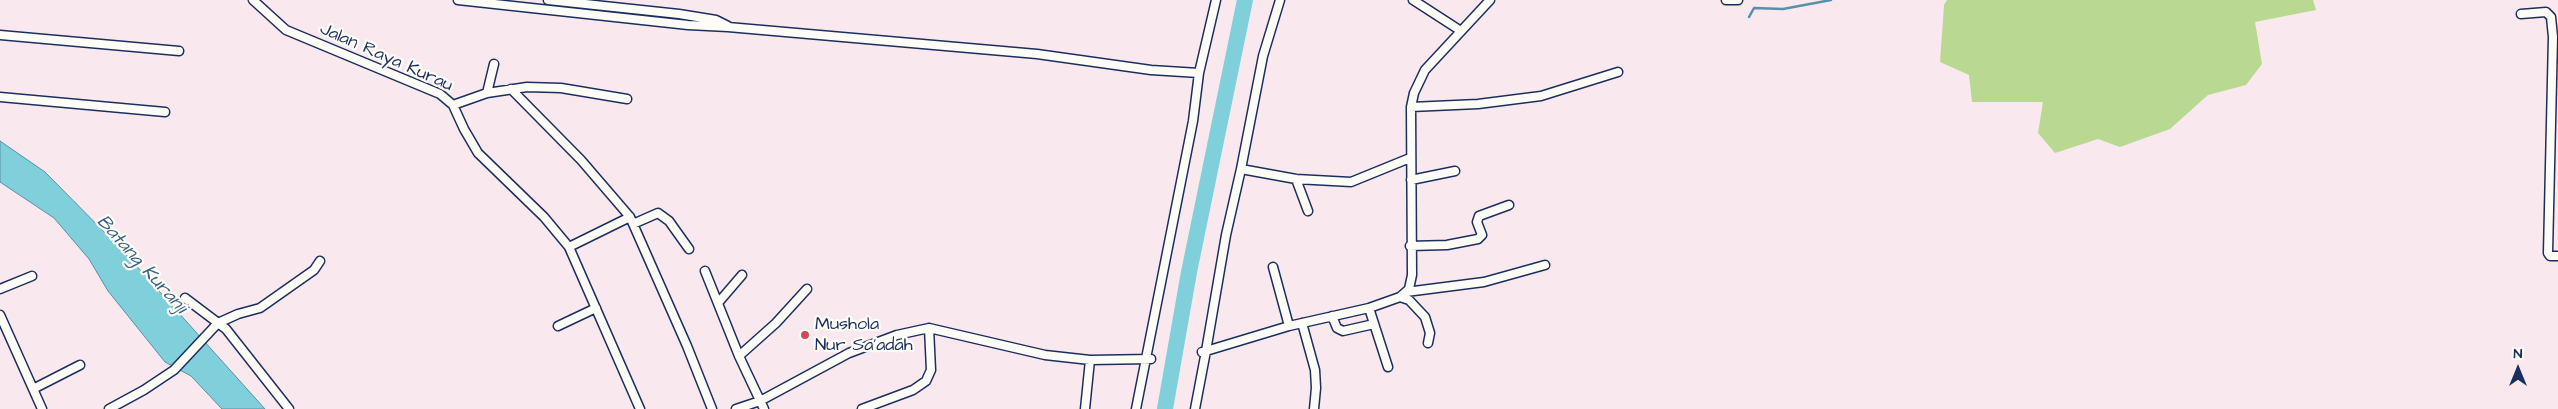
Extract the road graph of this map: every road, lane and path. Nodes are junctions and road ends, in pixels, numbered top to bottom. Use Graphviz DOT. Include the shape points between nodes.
graph roads {
  1 [pos="254,0"];
  2 [pos="458,0"];
  3 [pos="548,0"];
  4 [pos="1216,0"];
  5 [pos="1280,0"];
  6 [pos="1413,0"];
  7 [pos="1490,0"];
  8 [pos="1726,0"];
  9 [pos="1738,0"];
  10 [pos="611,3"];
  11 [pos="2521,14"];
  12 [pos="728,27"];
  13 [pos="1460,31"];
  14 [pos="0,35"];
  15 [pos="2555,37"];
  16 [pos="179,51"];
  17 [pos="494,64"];
  18 [pos="1618,72"];
  19 [pos="1199,73"];
  20 [pos="511,89"];
  21 [pos="487,93"];
  22 [pos="0,97"];
  23 [pos="627,98"];
  24 [pos="453,104"];
  25 [pos="1411,107"];
  26 [pos="165,112"];
  27 [pos="1410,158"];
  28 [pos="1241,169"];
  29 [pos="1455,170"];
  30 [pos="1296,179"];
  31 [pos="1411,180"];
  32 [pos="1509,205"];
  33 [pos="2549,206"];
  34 [pos="2558,207"];
  35 [pos="1308,211"];
  36 [pos="631,221"];
  37 [pos="1410,246"];
  38 [pos="569,247"];
  39 [pos="688,249"];
  40 [pos="2558,256"];
  41 [pos="320,261"];
  42 [pos="1545,265"];
  43 [pos="1273,267"];
  44 [pos="706,271"];
  45 [pos="742,275"];
  46 [pos="32,276"];
  47 [pos="0,289"];
  48 [pos="808,289"];
  49 [pos="1403,294"];
  50 [pos="184,298"];
  51 [pos="718,303"];
  52 [pos="596,308"];
  53 [pos="1369,308"];
  54 [pos="0,315"];
  55 [pos="1332,316"];
  56 [pos="1302,323"];
  57 [pos="1374,324"];
  58 [pos="217,325"];
  59 [pos="558,326"];
  60 [pos="1289,326"];
  61 [pos="929,328"];
  62 [pos="1428,343"];
  63 [pos="1204,352"];
  64 [pos="739,356"];
  65 [pos="1090,360"];
  66 [pos="1148,360"];
  67 [pos="80,365"];
  68 [pos="1388,367"];
  69 [pos="33,389"];
  70 [pos="760,401"];
  71 [pos="880,406"];
  72 [pos="42,409"];
  73 [pos="109,409"];
  74 [pos="289,409"];
  75 [pos="640,409"];
  76 [pos="712,409"];
  77 [pos="736,409"];
  78 [pos="764,409"];
  79 [pos="862,409"];
  80 [pos="1085,409"];
  81 [pos="1136,409"];
  82 [pos="1195,409"];
  83 [pos="1314,409"];
  1 -- 24 [label="street, Jalan Raya Kurau" via="286,30 440,94"];
  2 -- 12 [label="street"];
  3 -- 10 [label="street"];
  4 -- 19 [label="street"];
  5 -- 28 [label="street" via="1263,56"];
  6 -- 13 [label="street"];
  7 -- 13 [label="street"];
  8 -- 9 [label="street"];
  10 -- 12 [label="street" via="707,18"];
  11 -- 15 [label="street" via="2550,14"];
  12 -- 19 [label="street" via="1037,54 1151,70"];
  13 -- 25 [label="street" via="1425,70"];
  14 -- 16 [label="street"];
  15 -- 33 [label="street"];
  17 -- 21 [label="street"];
  18 -- 25 [label="street" via="1541,96 1478,104"];
  19 -- 66 [label="street"];
  20 -- 21 [label="street"];
  20 -- 23 [label="street" via="562,88"];
  20 -- 36 [label="street" via="581,160"];
  21 -- 24 [label="street"];
  22 -- 26 [label="street"];
  24 -- 38 [label="street, Jalan Raya Kurau" via="478,153 539,212"];
  25 -- 27 [label="street"];
  27 -- 30 [label="street" via="1351,182"];
  27 -- 31 [label="street"];
  28 -- 30 [label="street"];
  28 -- 63 [label="street"];
  29 -- 31 [label="street"];
  30 -- 35 [label="street"];
  31 -- 37 [label="street"];
  32 -- 37 [label="street" via="1479,216 1482,235 1478,239 1447,245"];
  33 -- 34 [label="street"];
  33 -- 40 [label="street" via="2548,254"];
  36 -- 38 [label="street"];
  36 -- 39 [label="street" via="658,213 669,221"];
  36 -- 76 [label="street"];
  37 -- 49 [label="street" via="1411,285"];
  38 -- 52 [label="street, Jalan Raya Kurau"];
  41 -- 58 [label="street" via="314,270 260,308 238,314"];
  42 -- 49 [label="street" via="1484,282"];
  43 -- 60 [label="street"];
  44 -- 51 [label="street"];
  45 -- 51 [label="street"];
  46 -- 47 [label="street"];
  48 -- 64 [label="street"];
  49 -- 53 [label="street"];
  49 -- 62 [label="street" via="1424,316 1430,333"];
  50 -- 58 [label="street"];
  51 -- 64 [label="street"];
  52 -- 59 [label="street"];
  52 -- 75 [label="street, Jalan Raya Kurau"];
  53 -- 55 [label="street"];
  53 -- 57 [label="street"];
  54 -- 69 [label="street"];
  55 -- 56 [label="street"];
  55 -- 57 [label="street" via="1337,328 1343,332"];
  56 -- 60 [label="street"];
  56 -- 83 [label="street" via="1315,370"];
  57 -- 68 [label="street"];
  58 -- 73 [label="street" via="174,370"];
  58 -- 74 [label="street" via="226,330"];
  60 -- 63 [label="street"];
  61 -- 65 [label="street" via="1045,355"];
  61 -- 70 [label="street" via="897,335 848,353"];
  61 -- 71 [label="street" via="931,370 926,381"];
  63 -- 82 [label="street"];
  64 -- 70 [label="street"];
  65 -- 66 [label="street"];
  65 -- 80 [label="street"];
  66 -- 81 [label="street"];
  67 -- 69 [label="street"];
  69 -- 72 [label="street"];
  70 -- 77 [label="street"];
  70 -- 78 [label="street"];
  71 -- 79 [label="street"];
}
